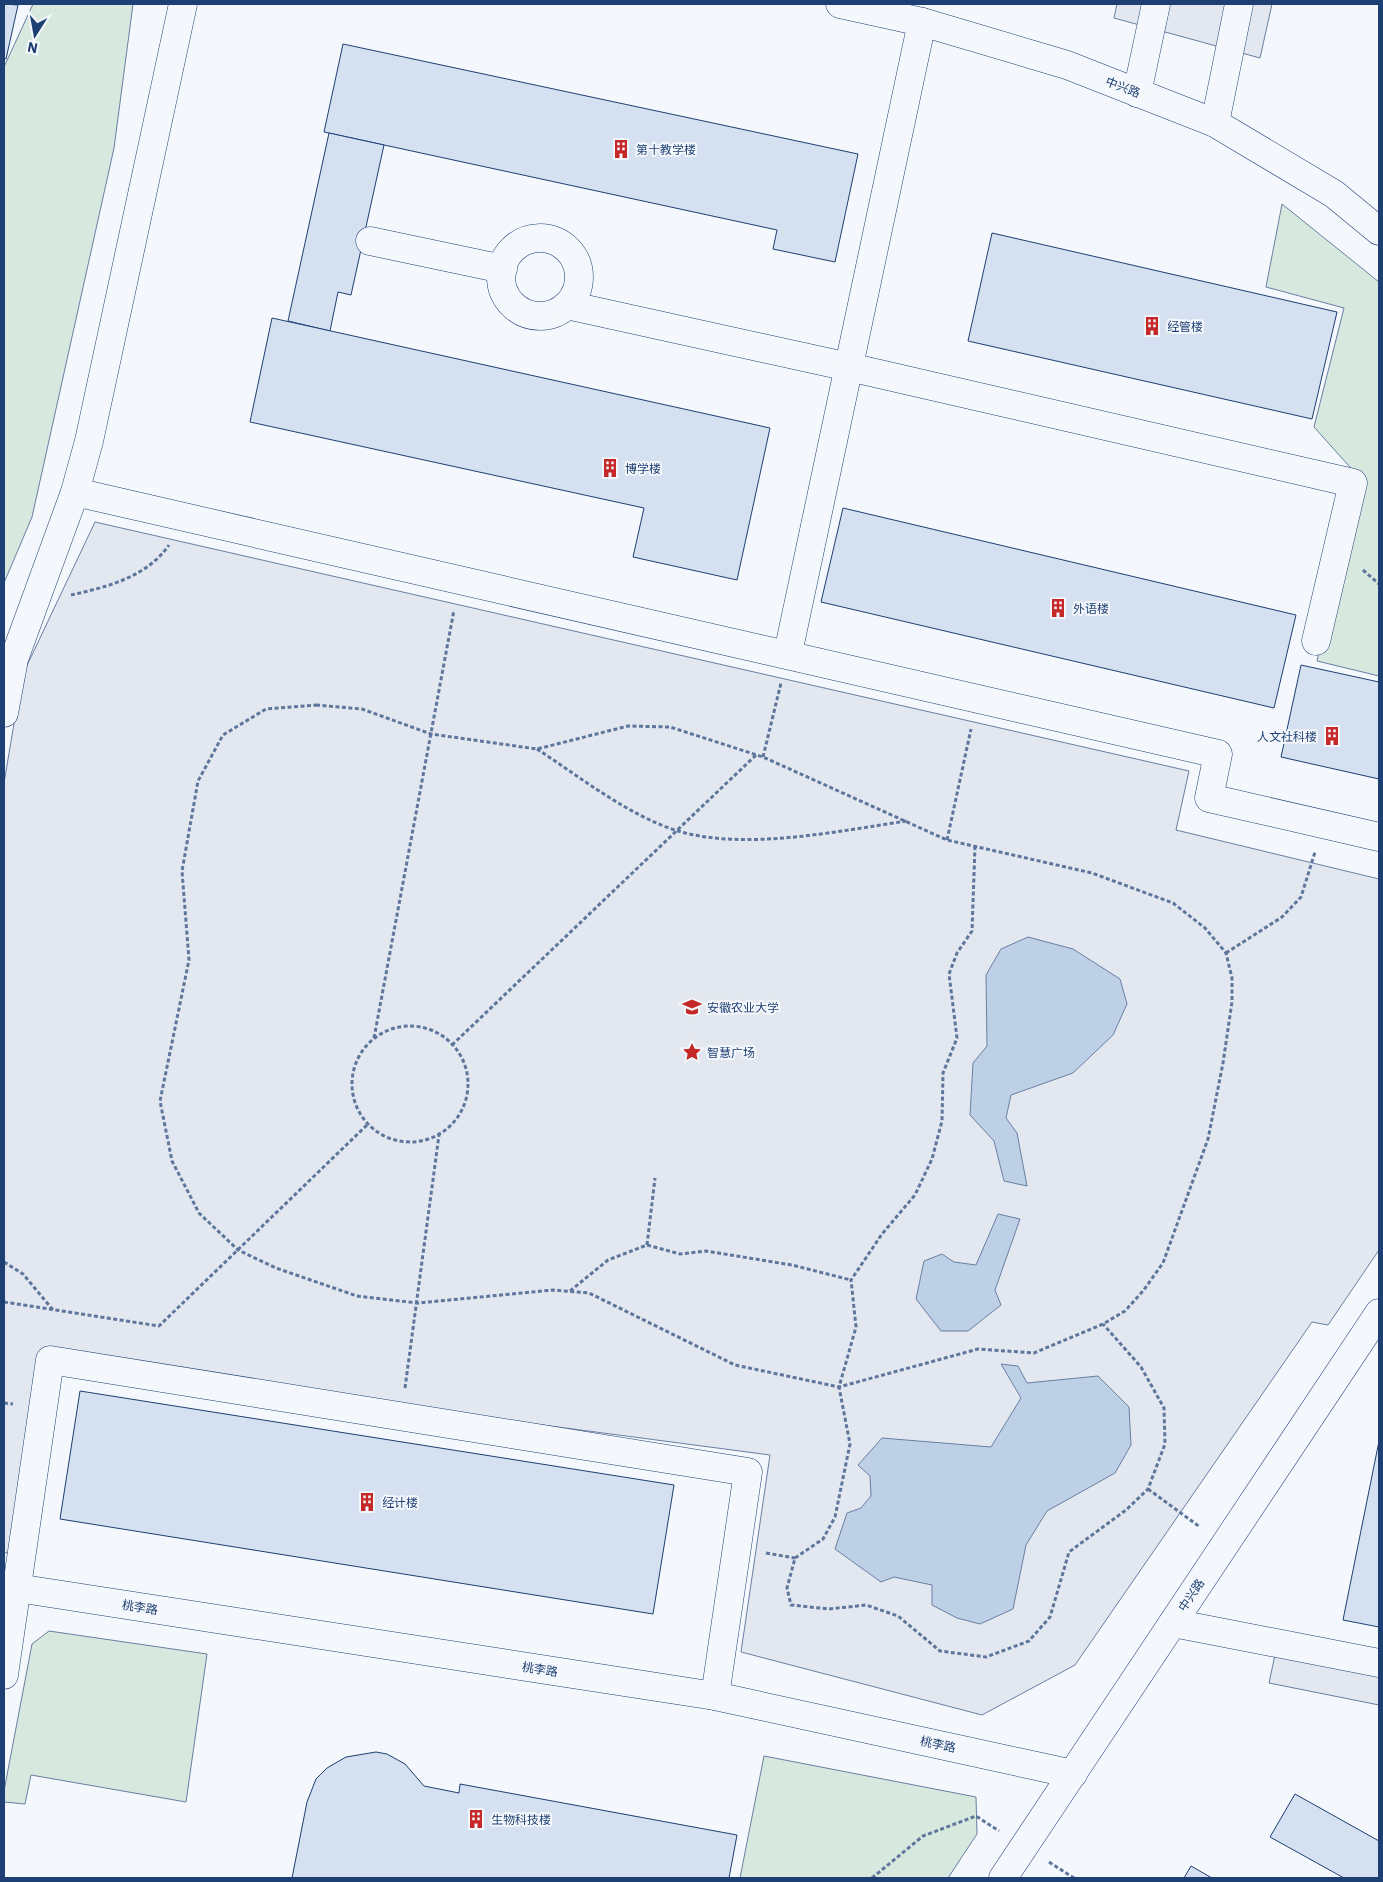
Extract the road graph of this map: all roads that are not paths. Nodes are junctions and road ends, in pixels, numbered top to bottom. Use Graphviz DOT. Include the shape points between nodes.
graph roads {
  1 [pos="183,4"];
  2 [pos="840,4"];
  3 [pos="1156,4"];
  4 [pos="1239,4"];
  5 [pos="922,22"];
  6 [pos="1137,93"];
  7 [pos="1215,123"];
  8 [pos="1379,231"];
  9 [pos="370,241"];
  10 [pos="503,269"];
  11 [pos="567,305"];
  12 [pos="849,367"];
  13 [pos="75,492"];
  14 [pos="1316,641"];
  15 [pos="788,653"];
  16 [pos="4,713"];
  17 [pos="1379,837"];
  18 [pos="1379,1313"];
  19 [pos="11,1587"];
  20 [pos="1173,1623"];
  21 [pos="1379,1663"];
  22 [pos="4,1675"];
  23 [pos="716,1696"];
  24 [pos="1073,1774"];
  25 [pos="1003,1878"];
  1 -- 13 [label="street" via="89,442"];
  2 -- 5 [label="street, 中兴路"];
  3 -- 6 [label="street"];
  4 -- 7 [label="street"];
  5 -- 6 [label="street, 中兴路" via="1067,65"];
  5 -- 12 [label="street"];
  6 -- 7 [label="street, 中兴路"];
  7 -- 8 [label="street, 中兴路" via="1334,194"];
  9 -- 10 [label="street"];
  10 -- 11 [label="street" via="503,290 520,310 544,316"];
  10 -- 11 [label="street" via="509,253 531,239 556,242 567,248 579,271 575,295"];
  11 -- 12 [label="street"];
  12 -- 14 [label="street" via="1353,483"];
  12 -- 15 [label="street"];
  13 -- 15 [label="street"];
  13 -- 16 [label="street" via="14,659"];
  15 -- 17 [label="street" via="1218,754 1210,798"];
  18 -- 20 [label="street, 中兴路"];
  19 -- 22 [label="street"];
  19 -- 23 [label="street, 桃李路"];
  19 -- 23 [label="street" via="50,1360 748,1472"];
  20 -- 21 [label="street"];
  20 -- 24 [label="street, 中兴路"];
  23 -- 24 [label="street, 桃李路"];
  24 -- 25 [label="street, 中兴路"];
}
